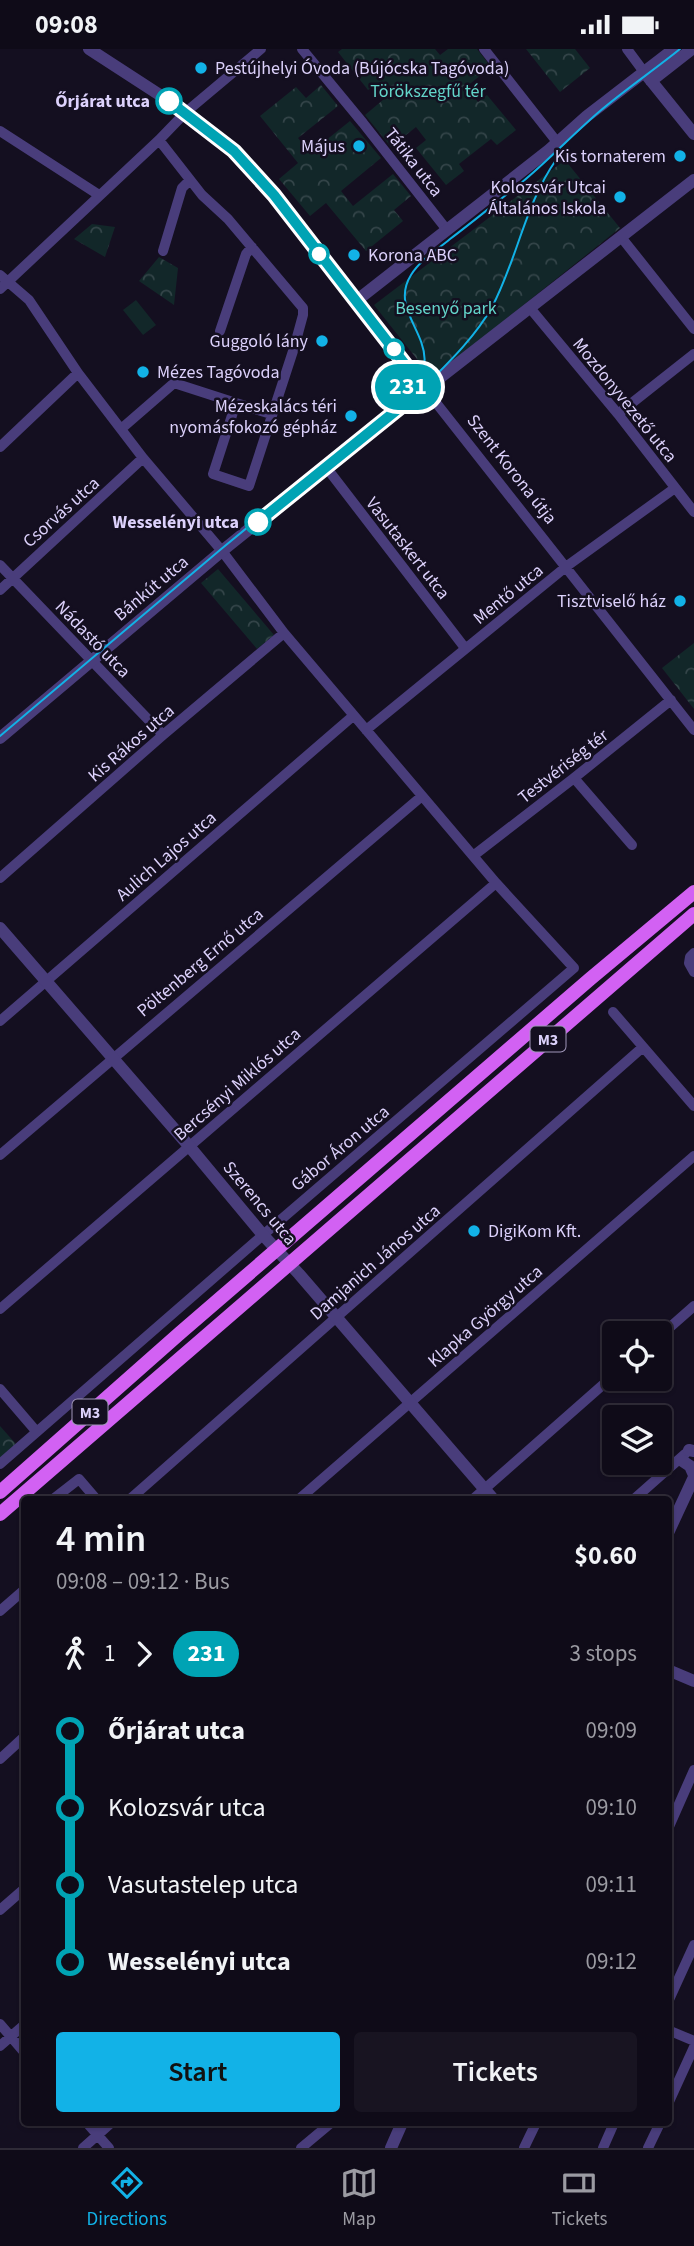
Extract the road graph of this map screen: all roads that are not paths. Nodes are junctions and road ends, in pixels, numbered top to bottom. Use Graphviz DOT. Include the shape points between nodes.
graph roads {
  1 [pos="89,49"];
  2 [pos="261,49"];
  3 [pos="302,49"];
  4 [pos="484,49"];
  5 [pos="627,49"];
  6 [pos="674,49"];
  7 [pos="692,49"];
  8 [pos="648,77"];
  9 [pos="186,112"];
  10 [pos="0,131"];
  11 [pos="694,134"];
  12 [pos="159,140"];
  13 [pos="557,142"];
  14 [pos="190,180"];
  15 [pos="694,180"];
  16 [pos="99,195"];
  17 [pos="447,230"];
  18 [pos="621,237"];
  19 [pos="252,247"];
  20 [pos="163,251"];
  21 [pos="4,278"];
  22 [pos="0,289"];
  23 [pos="356,301"];
  24 [pos="530,308"];
  25 [pos="694,328"];
  26 [pos="219,331"];
  27 [pos="694,354"];
  28 [pos="408,368"];
  29 [pos="78,373"];
  30 [pos="426,390"];
  31 [pos="236,403"];
  32 [pos="403,405"];
  33 [pos="271,414"];
  34 [pos="618,414"];
  35 [pos="121,429"];
  36 [pos="0,447"];
  37 [pos="143,458"];
  38 [pos="326,467"];
  39 [pos="675,488"];
  40 [pos="694,512"];
  41 [pos="222,551"];
  42 [pos="0,565"];
  43 [pos="567,566"];
  44 [pos="13,577"];
  45 [pos="0,590"];
  46 [pos="284,633"];
  47 [pos="465,648"];
  48 [pos="92,662"];
  49 [pos="671,700"];
  50 [pos="353,716"];
  51 [pos="366,730"];
  52 [pos="694,730"];
  53 [pos="163,735"];
  54 [pos="0,738"];
  55 [pos="574,778"];
  56 [pos="422,796"];
  57 [pos="632,845"];
  58 [pos="473,856"];
  59 [pos="0,878"];
  60 [pos="496,883"];
  61 [pos="694,892"];
  62 [pos="694,914"];
  63 [pos="0,928"];
  64 [pos="694,953"];
  65 [pos="694,972"];
  66 [pos="46,981"];
  67 [pos="613,1013"];
  68 [pos="0,1021"];
  69 [pos="643,1047"];
  70 [pos="112,1058"];
  71 [pos="694,1106"];
  72 [pos="189,1146"];
  73 [pos="0,1155"];
  74 [pos="694,1156"];
  75 [pos="262,1235"];
  76 [pos="276,1250"];
  77 [pos="289,1264"];
  78 [pos="694,1306"];
  79 [pos="0,1309"];
  80 [pos="337,1317"];
  81 [pos="672,1325"];
  82 [pos="602,1386"];
  83 [pos="0,1389"];
  84 [pos="410,1403"];
  85 [pos="36,1431"];
  86 [pos="688,1455"];
  87 [pos="0,1464"];
  88 [pos="694,1476"];
  89 [pos="484,1489"];
  90 [pos="0,1492"];
  91 [pos="57,1496"];
  92 [pos="94,1496"];
  93 [pos="133,1496"];
  94 [pos="303,1496"];
  95 [pos="476,1496"];
  96 [pos="490,1496"];
  97 [pos="638,1496"];
  98 [pos="0,1514"];
  99 [pos="672,1524"];
  100 [pos="21,1593"];
  101 [pos="0,1611"];
  102 [pos="672,1671"];
  103 [pos="694,1681"];
  104 [pos="21,1740"];
  105 [pos="0,1759"];
  106 [pos="694,1770"];
  107 [pos="672,1820"];
  108 [pos="21,1892"];
  109 [pos="0,1910"];
  110 [pos="694,1945"];
  111 [pos="672,1993"];
  112 [pos="0,2024"];
  113 [pos="21,2028"];
  114 [pos="672,2032"];
  115 [pos="11,2036"];
  116 [pos="694,2041"];
  117 [pos="0,2046"];
  118 [pos="694,2047"];
  119 [pos="21,2048"];
  120 [pos="672,2094"];
  121 [pos="90,2126"];
  122 [pos="108,2126"];
  123 [pos="328,2126"];
  124 [pos="401,2126"];
  125 [pos="535,2126"];
  126 [pos="613,2126"];
  127 [pos="659,2126"];
  128 [pos="97,2135"];
  129 [pos="83,2148"];
  130 [pos="109,2148"];
  131 [pos="302,2148"];
  132 [pos="391,2148"];
  133 [pos="524,2148"];
  134 [pos="603,2148"];
  135 [pos="648,2148"];
  1 -- 9 [label="street, Szent Korona útja"];
  2 -- 9 [label="street"];
  3 -- 17 [label="street, Tátika utca"];
  4 -- 13 [label="street"];
  5 -- 8 [label="street"];
  6 -- 8 [label="street"];
  7 -- 8 [label="street"];
  8 -- 11 [label="street"];
  8 -- 13 [label="street"];
  9 -- 12 [label="street"];
  9 -- 23 [label="street, Szent Korona útja" via="234,151"];
  10 -- 16 [label="street"];
  12 -- 14 [label="street"];
  12 -- 16 [label="street"];
  13 -- 17 [label="street"];
  14 -- 19 [label="street"];
  14 -- 20 [label="street" via="182,188"];
  15 -- 18 [label="street, Bánkút utca"];
  16 -- 21 [label="street" via="62,233"];
  17 -- 23 [label="street"];
  18 -- 24 [label="street, Bánkút utca"];
  18 -- 25 [label="street"];
  19 -- 26 [label="street"];
  19 -- 33 [label="street" via="303,308"];
  21 -- 22 [label="street"];
  21 -- 29 [label="street" via="29,300"];
  23 -- 28 [label="street, Szent Korona útja"];
  24 -- 30 [label="street, Bánkút utca"];
  24 -- 34 [label="street, Mozdonyvezető utca"];
  27 -- 34 [label="street"];
  28 -- 30 [label="street, Szent Korona útja"];
  28 -- 32 [label="street"];
  29 -- 35 [label="street"];
  29 -- 36 [label="street"];
  30 -- 32 [label="street, Bánkút utca"];
  30 -- 43 [label="street, Szent Korona útja"];
  31 -- 33 [label="street"];
  31 -- 33 [label="street" via="214,474 249,486"];
  31 -- 35 [label="street" via="174,383"];
  32 -- 38 [label="street, Bánkút utca"];
  34 -- 39 [label="street, Mozdonyvezető utca"];
  35 -- 37 [label="street"];
  37 -- 41 [label="street"];
  37 -- 44 [label="street, Csorvás utca"];
  38 -- 41 [label="street, Bánkút utca"];
  38 -- 47 [label="street, Vasutaskert utca"];
  39 -- 40 [label="street, Mozdonyvezető utca"];
  39 -- 43 [label="street, Mentő utca"];
  41 -- 46 [label="street"];
  41 -- 48 [label="street, Bánkút utca"];
  42 -- 44 [label="street, Nádastó utca"];
  43 -- 47 [label="street, Mentő utca"];
  43 -- 49 [label="street, Szent Korona útja"];
  44 -- 45 [label="street, Csorvás utca"];
  44 -- 48 [label="street, Nádastó utca"];
  46 -- 50 [label="street"];
  46 -- 53 [label="street, Kis Rákos utca"];
  47 -- 51 [label="street, Mentő utca"];
  48 -- 53 [label="street, Nádastó utca"];
  48 -- 54 [label="street, Bánkút utca"];
  49 -- 52 [label="street, Szent Korona útja"];
  49 -- 55 [label="street, Testvériség tér"];
  50 -- 51 [label="street"];
  50 -- 66 [label="street, Aulich Lajos utca"];
  51 -- 56 [label="street"];
  53 -- 59 [label="street, Kis Rákos utca"];
  55 -- 57 [label="street"];
  55 -- 58 [label="street, Testvériség tér"];
  56 -- 58 [label="street"];
  56 -- 70 [label="street, Pöltenberg Ernő utca"];
  58 -- 60 [label="street"];
  60 -- 72 [label="street, Bercsényi Miklós utca"];
  60 -- 75 [label="street, Gábor Áron utca" via="574,968"];
  61 -- 76 [label="main road, M3"];
  62 -- 77 [label="main road, M3"];
  63 -- 66 [label="street, Szerencs utca"];
  64 -- 65 [label="street" via="689,963"];
  66 -- 68 [label="street, Aulich Lajos utca"];
  66 -- 70 [label="street, Szerencs utca"];
  67 -- 69 [label="street"];
  69 -- 71 [label="street"];
  69 -- 80 [label="street, Damjanich János utca"];
  70 -- 72 [label="street, Szerencs utca"];
  70 -- 73 [label="street, Pöltenberg Ernő utca"];
  72 -- 75 [label="street, Szerencs utca"];
  72 -- 79 [label="street, Bercsényi Miklós utca"];
  74 -- 84 [label="street, Klapka György utca"];
  75 -- 76 [label="street, Szerencs utca"];
  75 -- 85 [label="street, Gábor Áron utca"];
  76 -- 77 [label="street, Szerencs utca"];
  76 -- 90 [label="main road, M3"];
  77 -- 80 [label="street, Szerencs utca"];
  77 -- 98 [label="main road, M3"];
  78 -- 81 [label="street"];
  80 -- 84 [label="street, Szerencs utca"];
  80 -- 93 [label="street, Damjanich János utca"];
  82 -- 89 [label="street"];
  83 -- 85 [label="street"];
  84 -- 89 [label="street, Szerencs utca"];
  84 -- 94 [label="street, Klapka György utca"];
  85 -- 87 [label="street, Gábor Áron utca"];
  86 -- 88 [label="street"];
  86 -- 97 [label="street"];
  88 -- 99 [label="street"];
  89 -- 95 [label="street"];
  89 -- 96 [label="street, Szerencs utca"];
  91 -- 92 [label="street" via="79,1479"];
  100 -- 101 [label="street"];
  102 -- 103 [label="street"];
  104 -- 105 [label="street"];
  106 -- 107 [label="street"];
  108 -- 109 [label="street"];
  110 -- 111 [label="street"];
  112 -- 115 [label="street"];
  113 -- 115 [label="street"];
  114 -- 116 [label="street"];
  115 -- 117 [label="street"];
  115 -- 119 [label="street"];
  118 -- 120 [label="street"];
  121 -- 128 [label="street"];
  122 -- 128 [label="street"];
  123 -- 131 [label="street"];
  124 -- 132 [label="street"];
  125 -- 133 [label="street"];
  126 -- 134 [label="street"];
  127 -- 135 [label="street"];
  128 -- 129 [label="street"];
  128 -- 130 [label="street"];
}
